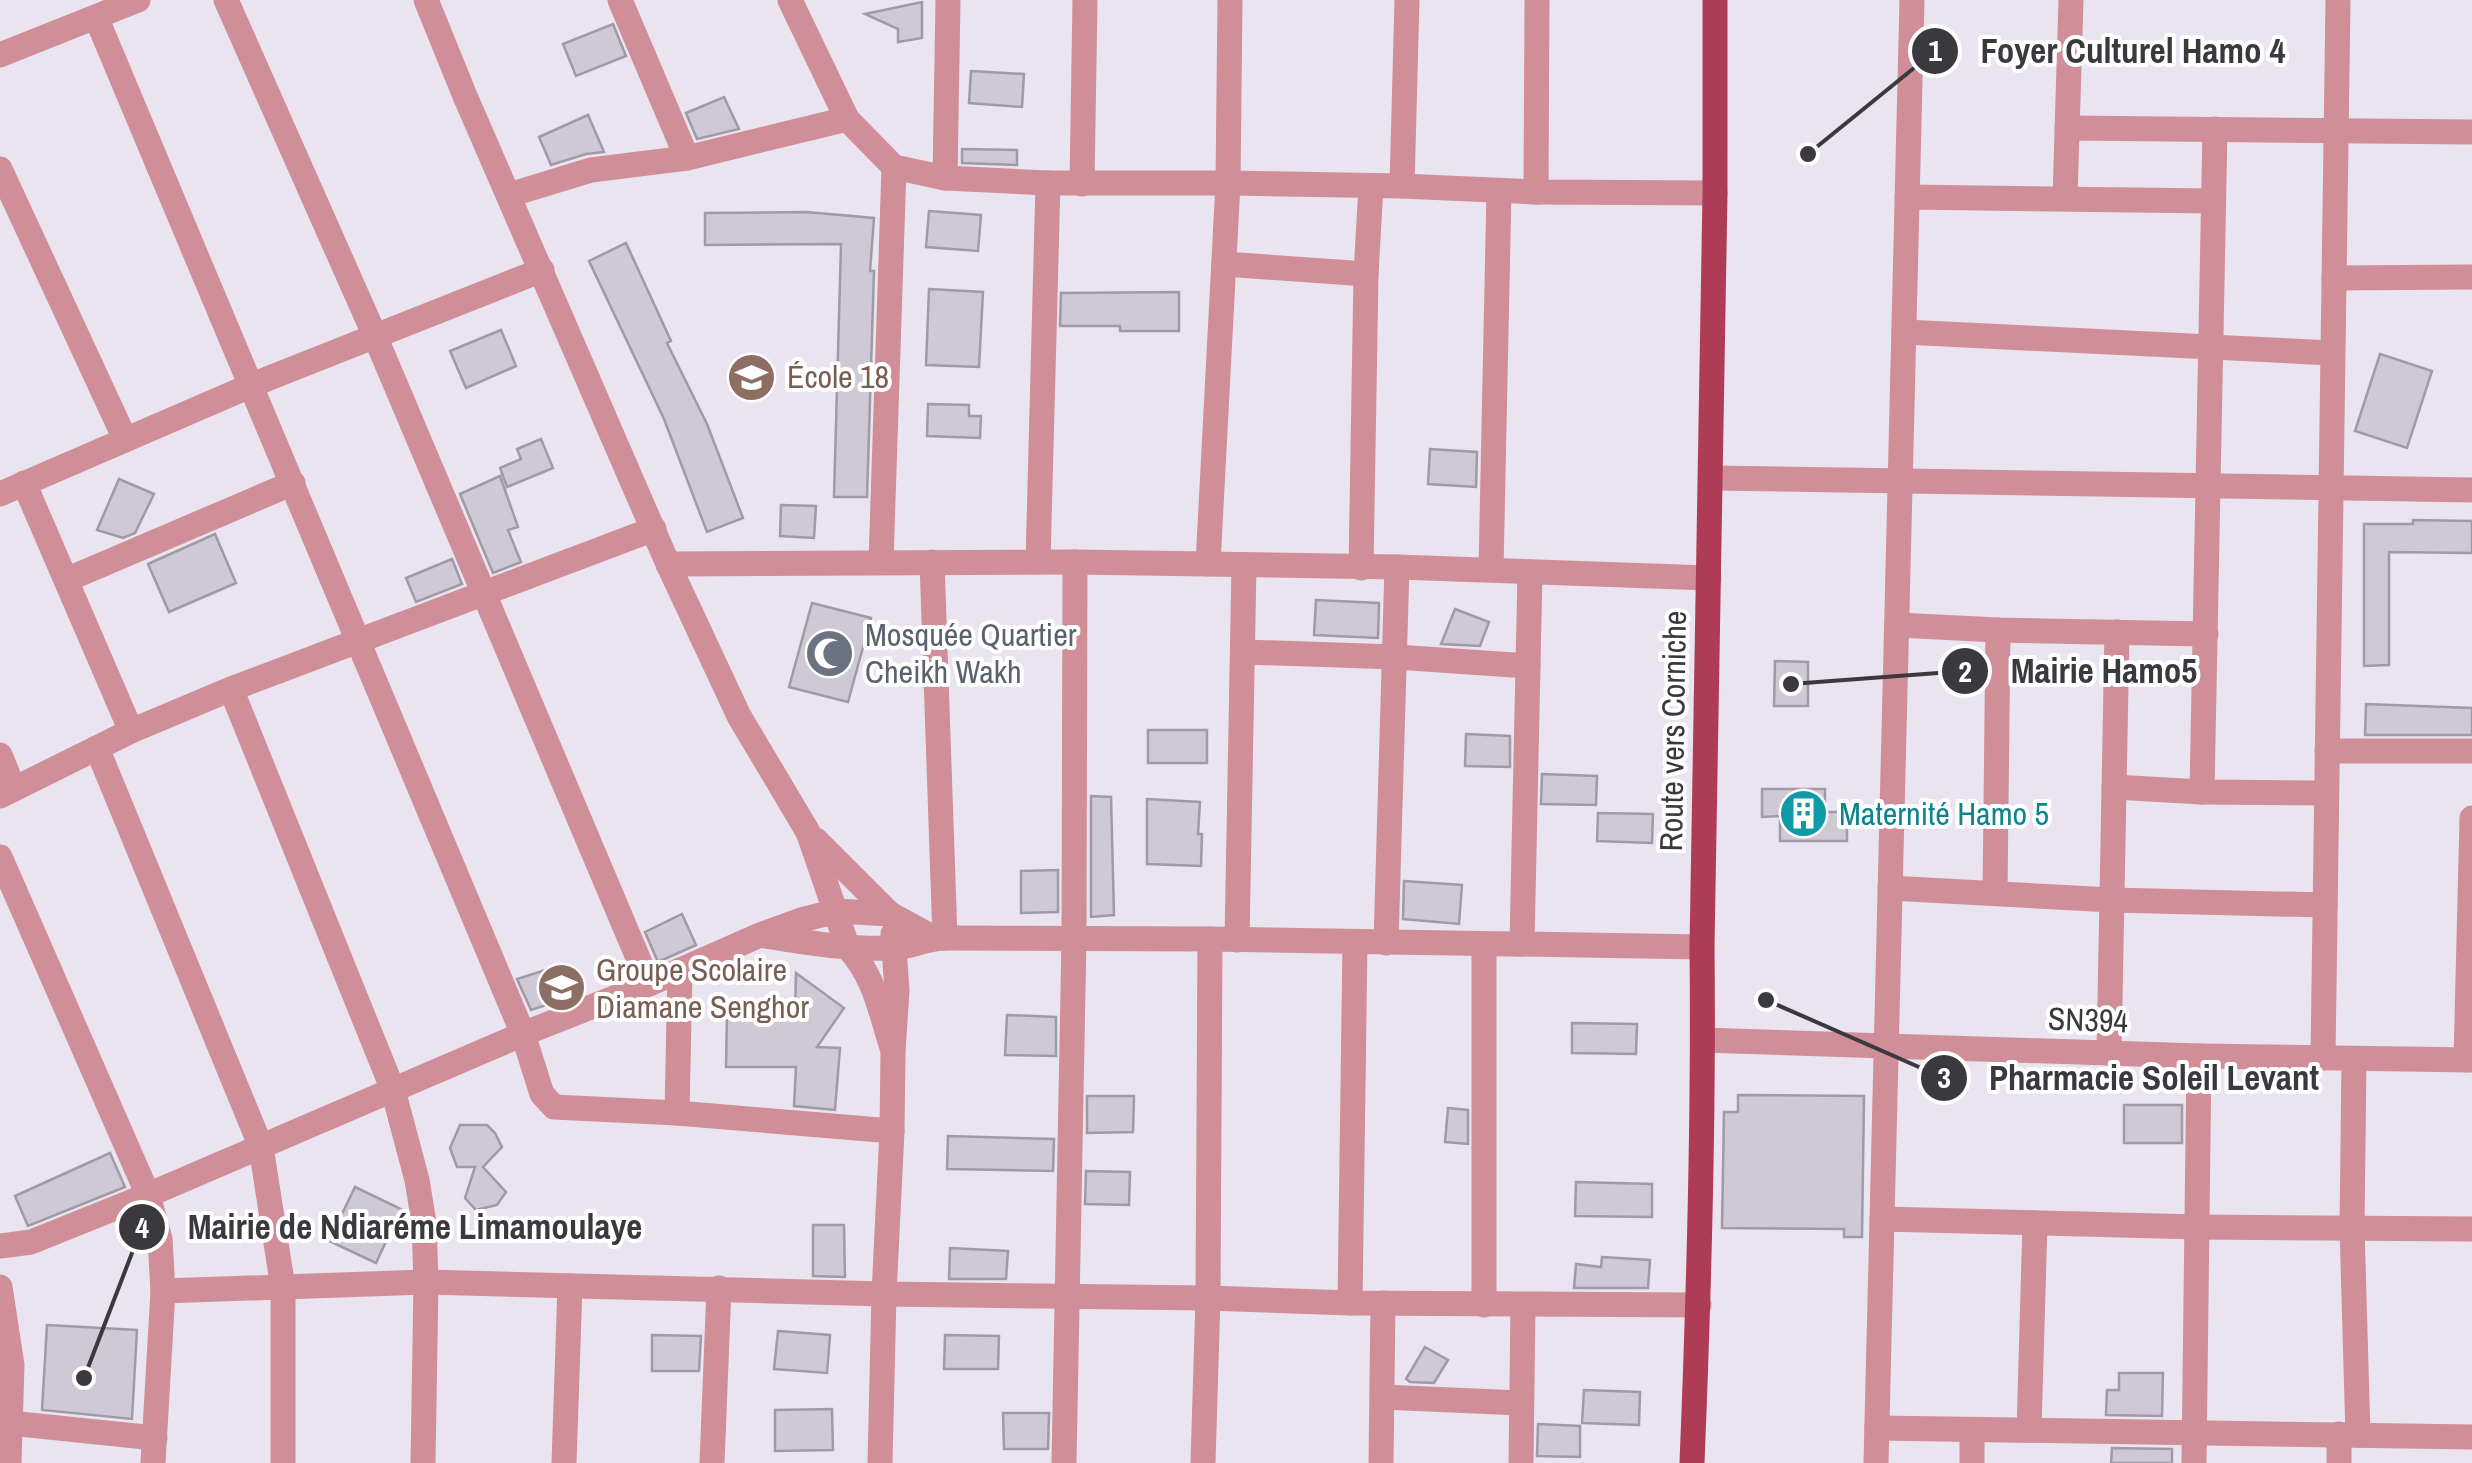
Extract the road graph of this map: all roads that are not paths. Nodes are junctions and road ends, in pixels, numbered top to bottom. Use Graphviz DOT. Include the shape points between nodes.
graph roads {
  1 [pos="138,0"];
  2 [pos="226,0"];
  3 [pos="426,0"];
  4 [pos="620,0"];
  5 [pos="790,0"];
  6 [pos="948,0"];
  7 [pos="1084,0"];
  8 [pos="1230,0"];
  9 [pos="1407,0"];
  10 [pos="1538,0"];
  11 [pos="1715,0"];
  12 [pos="1912,0"];
  13 [pos="2071,0"];
  14 [pos="2338,0"];
  15 [pos="96,17"];
  16 [pos="0,55"];
  17 [pos="846,119"];
  18 [pos="2067,128"];
  19 [pos="2215,129"];
  20 [pos="2336,130"];
  21 [pos="2472,132"];
  22 [pos="688,158"];
  23 [pos="894,166"];
  24 [pos="0,168"];
  25 [pos="944,178"];
  26 [pos="1048,183"];
  27 [pos="1228,183"];
  28 [pos="1082,184"];
  29 [pos="1370,186"];
  30 [pos="1402,186"];
  31 [pos="1499,191"];
  32 [pos="1536,192"];
  33 [pos="1715,193"];
  34 [pos="509,195"];
  35 [pos="1908,197"];
  36 [pos="2065,199"];
  37 [pos="2214,201"];
  38 [pos="1224,264"];
  39 [pos="542,270"];
  40 [pos="1366,274"];
  41 [pos="2472,277"];
  42 [pos="2334,278"];
  43 [pos="1904,332"];
  44 [pos="376,336"];
  45 [pos="2211,347"];
  46 [pos="2332,353"];
  47 [pos="252,385"];
  48 [pos="125,439"];
  49 [pos="1711,478"];
  50 [pos="1900,481"];
  51 [pos="24,483"];
  52 [pos="293,483"];
  53 [pos="2208,486"];
  54 [pos="2330,488"];
  55 [pos="2472,490"];
  56 [pos="0,494"];
  57 [pos="654,529"];
  58 [pos="881,562"];
  59 [pos="932,562"];
  60 [pos="1038,562"];
  61 [pos="1074,562"];
  62 [pos="668,564"];
  63 [pos="1208,564"];
  64 [pos="1244,565"];
  65 [pos="1397,567"];
  66 [pos="1361,568"];
  67 [pos="1491,570"];
  68 [pos="1530,572"];
  69 [pos="1709,578"];
  70 [pos="66,580"];
  71 [pos="484,592"];
  72 [pos="1897,625"];
  73 [pos="1998,630"];
  74 [pos="2117,632"];
  75 [pos="2206,634"];
  76 [pos="360,641"];
  77 [pos="1244,652"];
  78 [pos="1396,657"];
  79 [pos="1528,666"];
  80 [pos="231,689"];
  81 [pos="131,732"];
  82 [pos="96,748"];
  83 [pos="2327,751"];
  84 [pos="2472,751"];
  85 [pos="0,755"];
  86 [pos="2114,787"];
  87 [pos="7,792"];
  88 [pos="2202,792"];
  89 [pos="2326,793"];
  90 [pos="2472,818"];
  91 [pos="808,832"];
  92 [pos="0,858"];
  93 [pos="1890,888"];
  94 [pos="1996,893"];
  95 [pos="2112,900"];
  96 [pos="2325,905"];
  97 [pos="837,911"];
  98 [pos="890,914"];
  99 [pos="760,935"];
  100 [pos="940,938"];
  101 [pos="1074,938"];
  102 [pos="1210,938"];
  103 [pos="1238,940"];
  104 [pos="1355,942"];
  105 [pos="1386,943"];
  106 [pos="1484,944"];
  107 [pos="1522,944"];
  108 [pos="1702,947"];
  109 [pos="848,948"];
  110 [pos="896,948"];
  111 [pos="680,970"];
  112 [pos="649,984"];
  113 [pos="523,1034"];
  114 [pos="1703,1040"];
  115 [pos="1886,1047"];
  116 [pos="893,1052"];
  117 [pos="2109,1054"];
  118 [pos="2199,1056"];
  119 [pos="2323,1058"];
  120 [pos="2354,1059"];
  121 [pos="2469,1060"];
  122 [pos="393,1090"];
  123 [pos="677,1113"];
  124 [pos="892,1131"];
  125 [pos="261,1147"];
  126 [pos="148,1195"];
  127 [pos="1882,1218"];
  128 [pos="2035,1222"];
  129 [pos="2197,1227"];
  130 [pos="2352,1228"];
  131 [pos="2472,1229"];
  132 [pos="0,1246"];
  133 [pos="426,1282"];
  134 [pos="570,1286"];
  135 [pos="0,1287"];
  136 [pos="283,1288"];
  137 [pos="719,1288"];
  138 [pos="163,1291"];
  139 [pos="884,1294"];
  140 [pos="1067,1296"];
  141 [pos="1208,1298"];
  142 [pos="1350,1303"];
  143 [pos="1384,1303"];
  144 [pos="1484,1304"];
  145 [pos="1523,1305"];
  146 [pos="1699,1305"];
  147 [pos="1382,1396"];
  148 [pos="1521,1403"];
  149 [pos="10,1423"];
  150 [pos="1876,1428"];
  151 [pos="1972,1430"];
  152 [pos="2029,1430"];
  153 [pos="2194,1432"];
  154 [pos="2349,1435"];
  155 [pos="2472,1436"];
  156 [pos="154,1451"];
  157 [pos="9,1463"];
  158 [pos="283,1463"];
  159 [pos="423,1463"];
  160 [pos="564,1463"];
  161 [pos="712,1463"];
  162 [pos="880,1463"];
  163 [pos="1064,1463"];
  164 [pos="1203,1463"];
  165 [pos="1381,1463"];
  166 [pos="1521,1463"];
  167 [pos="1692,1463"];
  168 [pos="1876,1463"];
  169 [pos="1972,1463"];
  170 [pos="2194,1463"];
  171 [pos="2338,1463"];
  1 -- 15 [label="street"];
  2 -- 44 [label="street"];
  3 -- 34 [label="street"];
  4 -- 22 [label="street"];
  5 -- 17 [label="street"];
  6 -- 25 [label="street"];
  7 -- 28 [label="street"];
  8 -- 27 [label="street"];
  9 -- 30 [label="street"];
  10 -- 32 [label="street"];
  11 -- 33 [label="main road, Route vers Corniche"];
  12 -- 35 [label="street"];
  13 -- 18 [label="street"];
  14 -- 20 [label="street"];
  15 -- 16 [label="street"];
  15 -- 47 [label="street"];
  17 -- 22 [label="street"];
  17 -- 23 [label="street"];
  18 -- 19 [label="street"];
  18 -- 36 [label="street"];
  19 -- 20 [label="street"];
  19 -- 37 [label="street"];
  20 -- 21 [label="street"];
  20 -- 42 [label="street"];
  22 -- 34 [label="street" via="590,170"];
  23 -- 25 [label="street"];
  23 -- 58 [label="street"];
  24 -- 48 [label="street"];
  25 -- 26 [label="street"];
  26 -- 28 [label="street"];
  26 -- 60 [label="street"];
  27 -- 28 [label="street"];
  27 -- 29 [label="street"];
  27 -- 38 [label="street"];
  29 -- 30 [label="street"];
  29 -- 40 [label="street"];
  30 -- 31 [label="street"];
  31 -- 32 [label="street"];
  31 -- 67 [label="street"];
  32 -- 33 [label="street"];
  33 -- 49 [label="main road, Route vers Corniche"];
  34 -- 39 [label="street"];
  35 -- 36 [label="street"];
  35 -- 43 [label="street"];
  36 -- 37 [label="street"];
  37 -- 45 [label="street"];
  38 -- 40 [label="street"];
  38 -- 63 [label="street"];
  39 -- 44 [label="street"];
  39 -- 57 [label="street"];
  40 -- 66 [label="street"];
  41 -- 42 [label="street"];
  42 -- 46 [label="street"];
  43 -- 45 [label="street"];
  43 -- 50 [label="street"];
  44 -- 47 [label="street"];
  44 -- 71 [label="street"];
  45 -- 46 [label="street"];
  45 -- 53 [label="street"];
  46 -- 54 [label="street"];
  47 -- 48 [label="street"];
  47 -- 52 [label="street"];
  48 -- 51 [label="street"];
  49 -- 50 [label="street"];
  49 -- 69 [label="main road, Route vers Corniche"];
  50 -- 53 [label="street"];
  50 -- 72 [label="street"];
  51 -- 56 [label="street"];
  51 -- 70 [label="street"];
  52 -- 70 [label="street"];
  52 -- 76 [label="street"];
  53 -- 54 [label="street"];
  53 -- 75 [label="street"];
  54 -- 55 [label="street"];
  54 -- 83 [label="street"];
  57 -- 62 [label="street"];
  57 -- 71 [label="street"];
  58 -- 59 [label="street"];
  58 -- 62 [label="street"];
  59 -- 60 [label="street"];
  59 -- 100 [label="street"];
  60 -- 61 [label="street"];
  61 -- 63 [label="street"];
  61 -- 101 [label="street"];
  62 -- 91 [label="street" via="739,716"];
  63 -- 64 [label="street"];
  64 -- 66 [label="street"];
  64 -- 77 [label="street"];
  65 -- 66 [label="street"];
  65 -- 67 [label="street"];
  65 -- 78 [label="street"];
  67 -- 68 [label="street"];
  68 -- 69 [label="street"];
  68 -- 79 [label="street"];
  69 -- 108 [label="main road, Route vers Corniche"];
  70 -- 81 [label="street"];
  71 -- 76 [label="street"];
  71 -- 112 [label="street"];
  72 -- 73 [label="street"];
  72 -- 93 [label="street"];
  73 -- 74 [label="street"];
  73 -- 94 [label="street"];
  74 -- 75 [label="street"];
  74 -- 86 [label="street"];
  75 -- 88 [label="street"];
  76 -- 80 [label="street"];
  76 -- 113 [label="street"];
  77 -- 78 [label="street"];
  77 -- 103 [label="street"];
  78 -- 79 [label="street"];
  78 -- 105 [label="street"];
  79 -- 107 [label="street"];
  80 -- 81 [label="street"];
  80 -- 122 [label="street"];
  81 -- 82 [label="street"];
  82 -- 87 [label="street"];
  82 -- 125 [label="street"];
  83 -- 84 [label="street"];
  83 -- 89 [label="street"];
  85 -- 87 [label="street"];
  86 -- 88 [label="street"];
  86 -- 95 [label="street"];
  88 -- 89 [label="street"];
  89 -- 96 [label="street"];
  90 -- 121 [label="street"];
  91 -- 97 [label="street"];
  91 -- 98 [label="street"];
  92 -- 126 [label="street"];
  93 -- 94 [label="street"];
  93 -- 115 [label="street"];
  94 -- 95 [label="street"];
  95 -- 96 [label="street"];
  95 -- 117 [label="street"];
  96 -- 119 [label="street"];
  97 -- 98 [label="street"];
  97 -- 99 [label="street"];
  97 -- 109 [label="street"];
  98 -- 100 [label="street"];
  98 -- 110 [label="street"];
  99 -- 109 [label="street"];
  99 -- 111 [label="street"];
  100 -- 101 [label="street"];
  100 -- 110 [label="street"];
  101 -- 102 [label="street"];
  101 -- 140 [label="street"];
  102 -- 103 [label="street"];
  102 -- 141 [label="street"];
  103 -- 104 [label="street"];
  104 -- 105 [label="street"];
  104 -- 142 [label="street"];
  105 -- 106 [label="street"];
  106 -- 107 [label="street"];
  106 -- 144 [label="street"];
  107 -- 108 [label="street"];
  108 -- 114 [label="main road, Route vers Corniche"];
  109 -- 110 [label="street"];
  109 -- 116 [label="street" via="870,978"];
  110 -- 116 [label="street"];
  111 -- 112 [label="street"];
  111 -- 123 [label="street"];
  112 -- 113 [label="street"];
  113 -- 122 [label="street"];
  113 -- 123 [label="street" via="542,1094 554,1106"];
  114 -- 115 [label="street, SN394"];
  114 -- 146 [label="main road, Route vers Corniche"];
  115 -- 117 [label="street, SN394"];
  115 -- 127 [label="street"];
  116 -- 124 [label="street"];
  117 -- 118 [label="street, SN394"];
  118 -- 119 [label="street, SN394"];
  118 -- 129 [label="street"];
  119 -- 120 [label="street, SN394"];
  120 -- 121 [label="street, SN394"];
  120 -- 130 [label="street"];
  122 -- 125 [label="street"];
  122 -- 133 [label="street" via="424,1223"];
  123 -- 124 [label="street"];
  124 -- 139 [label="street"];
  125 -- 126 [label="street"];
  125 -- 136 [label="street"];
  126 -- 132 [label="street" via="31,1242"];
  126 -- 138 [label="street" via="160,1239"];
  127 -- 128 [label="street"];
  127 -- 150 [label="street"];
  128 -- 129 [label="street"];
  128 -- 152 [label="street"];
  129 -- 130 [label="street"];
  129 -- 153 [label="street"];
  130 -- 131 [label="street"];
  130 -- 154 [label="street"];
  133 -- 134 [label="street"];
  133 -- 136 [label="street"];
  133 -- 159 [label="street"];
  134 -- 137 [label="street"];
  134 -- 160 [label="street"];
  135 -- 149 [label="street" via="12,1364"];
  136 -- 138 [label="street"];
  136 -- 158 [label="street"];
  137 -- 139 [label="street"];
  137 -- 161 [label="street"];
  138 -- 156 [label="street"];
  139 -- 140 [label="street"];
  139 -- 162 [label="street"];
  140 -- 141 [label="street"];
  140 -- 163 [label="street"];
  141 -- 142 [label="street"];
  141 -- 164 [label="street"];
  142 -- 143 [label="street"];
  143 -- 144 [label="street"];
  143 -- 147 [label="street"];
  144 -- 145 [label="street"];
  145 -- 146 [label="street"];
  145 -- 148 [label="street"];
  146 -- 167 [label="main road, Route vers Corniche"];
  147 -- 148 [label="street"];
  147 -- 165 [label="street"];
  148 -- 166 [label="street"];
  149 -- 156 [label="street"];
  149 -- 157 [label="street"];
  150 -- 151 [label="street"];
  150 -- 168 [label="street"];
  151 -- 152 [label="street"];
  151 -- 169 [label="street"];
  152 -- 153 [label="street"];
  153 -- 154 [label="street"];
  153 -- 170 [label="street"];
  154 -- 155 [label="street"];
  154 -- 171 [label="street"];
}
